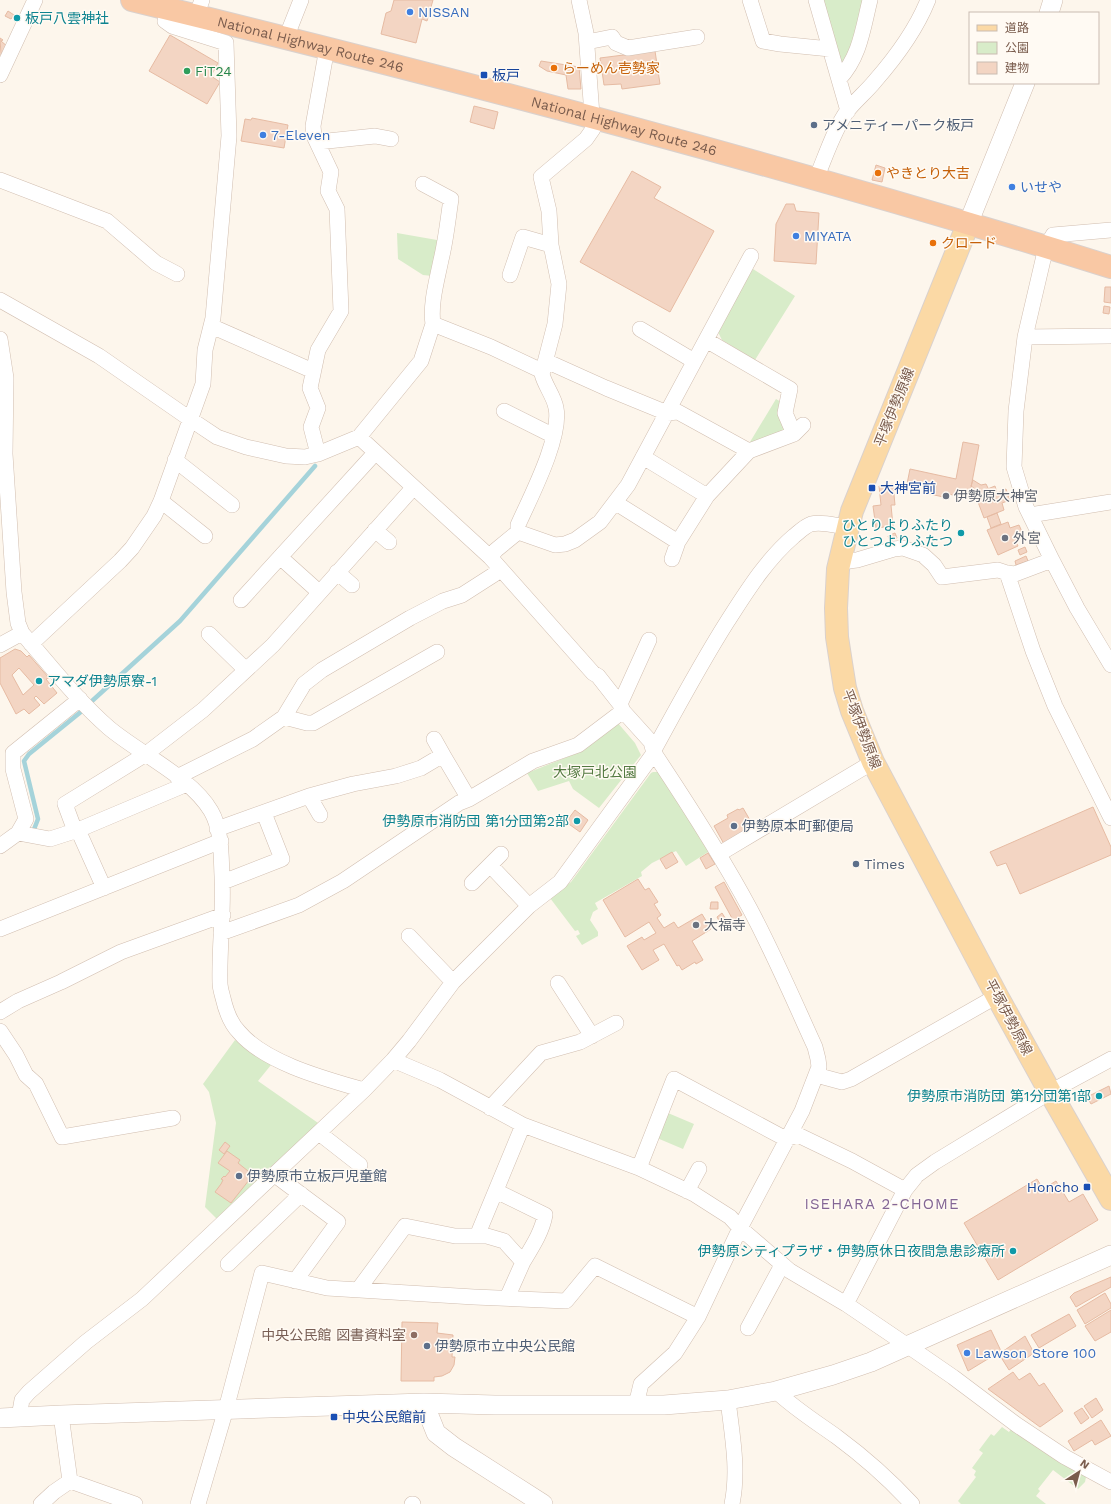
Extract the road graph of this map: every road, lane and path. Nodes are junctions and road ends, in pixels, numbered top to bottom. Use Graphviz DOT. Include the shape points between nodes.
graph roads {
  1 [pos="36,0"];
  2 [pos="132,0"];
  3 [pos="301,0"];
  4 [pos="579,0"];
  5 [pos="750,0"];
  6 [pos="816,0"];
  7 [pos="870,0"];
  8 [pos="928,0"];
  9 [pos="1053,0"];
  10 [pos="199,8"];
  11 [pos="168,9"];
  12 [pos="1049,12"];
  13 [pos="697,37"];
  14 [pos="286,38"];
  15 [pos="587,42"];
  16 [pos="327,48"];
  17 [pos="830,49"];
  18 [pos="0,74"];
  19 [pos="839,79"];
  20 [pos="1025,84"];
  21 [pos="848,111"];
  22 [pos="593,117"];
  23 [pos="391,139"];
  24 [pos="318,142"];
  25 [pos="816,179"];
  26 [pos="0,180"];
  27 [pos="423,184"];
  28 [pos="968,224"];
  29 [pos="1111,230"];
  30 [pos="551,245"];
  31 [pos="1046,247"];
  32 [pos="751,256"];
  33 [pos="1111,268"];
  34 [pos="177,274"];
  35 [pos="510,275"];
  36 [pos="0,300"];
  37 [pos="433,324"];
  38 [pos="211,326"];
  39 [pos="640,329"];
  40 [pos="1109,336"];
  41 [pos="1025,337"];
  42 [pos="0,339"];
  43 [pos="706,340"];
  44 [pos="694,362"];
  45 [pos="544,366"];
  46 [pos="313,371"];
  47 [pos="3,404"];
  48 [pos="504,411"];
  49 [pos="667,413"];
  50 [pos="190,420"];
  51 [pos="554,436"];
  52 [pos="359,437"];
  53 [pos="749,451"];
  54 [pos="374,453"];
  55 [pos="318,454"];
  56 [pos="643,457"];
  57 [pos="175,460"];
  58 [pos="413,488"];
  59 [pos="707,496"];
  60 [pos="231,500"];
  61 [pos="161,501"];
  62 [pos="1111,502"];
  63 [pos="616,503"];
  64 [pos="1030,515"];
  65 [pos="847,527"];
  66 [pos="375,530"];
  67 [pos="518,532"];
  68 [pos="196,533"];
  69 [pos="389,542"];
  70 [pos="678,542"];
  71 [pos="280,557"];
  72 [pos="490,557"];
  73 [pos="672,559"];
  74 [pos="1052,560"];
  75 [pos="840,562"];
  76 [pos="501,570"];
  77 [pos="337,572"];
  78 [pos="1007,573"];
  79 [pos="352,585"];
  80 [pos="319,592"];
  81 [pos="241,600"];
  82 [pos="209,634"];
  83 [pos="27,638"];
  84 [pos="649,640"];
  85 [pos="0,645"];
  86 [pos="437,652"];
  87 [pos="1111,665"];
  88 [pos="246,670"];
  89 [pos="80,699"];
  90 [pos="621,707"];
  91 [pos="284,717"];
  92 [pos="434,739"];
  93 [pos="146,754"];
  94 [pos="654,754"];
  95 [pos="444,755"];
  96 [pos="6,760"];
  97 [pos="874,762"];
  98 [pos="182,780"];
  99 [pos="309,796"];
  100 [pos="470,799"];
  101 [pos="264,813"];
  102 [pos="320,815"];
  103 [pos="1111,818"];
  104 [pos="77,831"];
  105 [pos="18,833"];
  106 [pos="219,835"];
  107 [pos="0,846"];
  108 [pos="501,854"];
  109 [pos="719,854"];
  110 [pos="490,866"];
  111 [pos="223,882"];
  112 [pos="472,883"];
  113 [pos="104,888"];
  114 [pos="529,906"];
  115 [pos="223,915"];
  116 [pos="0,929"];
  117 [pos="221,933"];
  118 [pos="409,936"];
  119 [pos="453,982"];
  120 [pos="558,982"];
  121 [pos="997,996"];
  122 [pos="0,1012"];
  123 [pos="616,1023"];
  124 [pos="0,1031"];
  125 [pos="592,1036"];
  126 [pos="1111,1059"];
  127 [pos="393,1060"];
  128 [pos="816,1075"];
  129 [pos="364,1090"];
  130 [pos="1050,1092"];
  131 [pos="490,1108"];
  132 [pos="173,1118"];
  133 [pos="523,1125"];
  134 [pos="319,1133"];
  135 [pos="786,1139"];
  136 [pos="360,1165"];
  137 [pos="639,1168"];
  138 [pos="699,1169"];
  139 [pos="275,1175"];
  140 [pos="906,1190"];
  141 [pos="496,1191"];
  142 [pos="688,1191"];
  143 [pos="301,1194"];
  144 [pos="1111,1199"];
  145 [pos="740,1228"];
  146 [pos="477,1236"];
  147 [pos="1111,1255"];
  148 [pos="523,1262"];
  149 [pos="228,1264"];
  150 [pos="782,1265"];
  151 [pos="295,1281"];
  152 [pos="358,1290"];
  153 [pos="507,1298"];
  154 [pos="846,1304"];
  155 [pos="698,1317"];
  156 [pos="748,1328"];
  157 [pos="908,1346"];
  158 [pos="776,1391"];
  159 [pos="728,1400"];
  160 [pos="424,1403"];
  161 [pos="636,1406"];
  162 [pos="226,1409"];
  163 [pos="61,1415"];
  164 [pos="19,1417"];
  165 [pos="0,1418"];
  166 [pos="70,1481"];
  167 [pos="1111,1482"];
  168 [pos="129,1503"];
  169 [pos="41,1504"];
  170 [pos="198,1504"];
  171 [pos="541,1504"];
  172 [pos="732,1504"];
  173 [pos="912,1504"];
  1 -- 18 [label="street"];
  2 -- 11 [label="highway, National Highway Route 246"];
  3 -- 14 [label="street"];
  4 -- 15 [label="street"];
  5 -- 17 [label="street" via="763,41"];
  6 -- 17 [label="street"];
  7 -- 19 [label="street" via="855,57 849,69"];
  8 -- 21 [label="street" via="922,16 899,51"];
  9 -- 12 [label="street"];
  10 -- 11 [label="highway, National Highway Route 246"];
  10 -- 14 [label="highway, National Highway Route 246"];
  11 -- 38 [label="street" via="165,21 172,26 226,43 229,136"];
  13 -- 15 [label="street" via="628,48 616,43 612,37"];
  14 -- 16 [label="highway, National Highway Route 246"];
  15 -- 22 [label="street"];
  16 -- 22 [label="highway, National Highway Route 246"];
  16 -- 24 [label="street" via="313,126 314,136"];
  17 -- 19 [label="street"];
  19 -- 21 [label="street"];
  20 -- 28 [label="street"];
  21 -- 25 [label="street" via="837,129"];
  22 -- 25 [label="highway, National Highway Route 246"];
  22 -- 30 [label="street" via="593,129 586,139 541,177 549,211"];
  23 -- 24 [label="street" via="375,136"];
  24 -- 46 [label="street" via="332,172 328,191 337,209 341,311 318,350"];
  25 -- 28 [label="highway, National Highway Route 246"];
  26 -- 34 [label="street" via="107,222 156,263"];
  27 -- 37 [label="street" via="451,199 436,285"];
  28 -- 31 [label="highway, National Highway Route 246"];
  28 -- 65 [label="main road, 平塚伊勢原線"];
  29 -- 31 [label="street" via="1053,235"];
  30 -- 35 [label="street" via="523,237"];
  30 -- 45 [label="street" via="558,284 554,324"];
  31 -- 33 [label="highway, National Highway Route 246"];
  31 -- 41 [label="street"];
  32 -- 43 [label="street"];
  36 -- 50 [label="street" via="100,356"];
  37 -- 45 [label="street"];
  37 -- 52 [label="street" via="421,361"];
  38 -- 46 [label="street"];
  38 -- 50 [label="street" via="205,350 203,384"];
  39 -- 44 [label="street"];
  40 -- 41 [label="street"];
  41 -- 64 [label="street" via="1016,411 1014,467"];
  42 -- 47 [label="street" via="6,378"];
  43 -- 44 [label="street"];
  43 -- 53 [label="street" via="790,389 785,413 799,430"];
  44 -- 49 [label="street"];
  45 -- 49 [label="street"];
  45 -- 51 [label="street" via="544,382 557,410"];
  46 -- 55 [label="street" via="310,388 318,408 311,427"];
  47 -- 83 [label="street" via="14,592 18,623"];
  48 -- 51 [label="street"];
  49 -- 53 [label="street" via="678,412"];
  49 -- 56 [label="street"];
  50 -- 55 [label="street" via="217,437 246,447 286,456 306,457"];
  50 -- 57 [label="street"];
  51 -- 67 [label="street" via="543,470 518,525"];
  52 -- 54 [label="street"];
  52 -- 55 [label="street"];
  53 -- 59 [label="street"];
  54 -- 58 [label="street"];
  54 -- 71 [label="street"];
  56 -- 59 [label="street"];
  56 -- 63 [label="street"];
  57 -- 60 [label="street"];
  57 -- 61 [label="street"];
  58 -- 66 [label="street"];
  58 -- 72 [label="street"];
  59 -- 70 [label="street"];
  61 -- 68 [label="street"];
  61 -- 83 [label="street" via="149,525 132,548"];
  62 -- 64 [label="street"];
  63 -- 67 [label="street" via="600,522 564,544 555,545"];
  63 -- 70 [label="street"];
  64 -- 74 [label="street"];
  65 -- 75 [label="main road, 平塚伊勢原線"];
  65 -- 94 [label="street" via="812,524 783,546 767,563 749,587 682,696"];
  66 -- 69 [label="street"];
  66 -- 77 [label="street"];
  67 -- 72 [label="street"];
  70 -- 73 [label="street"];
  71 -- 80 [label="street"];
  71 -- 81 [label="street"];
  72 -- 76 [label="street"];
  74 -- 78 [label="street" via="1015,574"];
  74 -- 87 [label="street"];
  75 -- 78 [label="street" via="903,548 923,555 942,577 998,570"];
  75 -- 97 [label="main road, 平塚伊勢原線" via="836,608 837,637 845,688"];
  76 -- 90 [label="street" via="598,676"];
  76 -- 91 [label="street" via="462,595 443,601 410,618 322,670 304,684"];
  77 -- 79 [label="street"];
  77 -- 80 [label="street"];
  78 -- 103 [label="street" via="1033,651 1055,706"];
  80 -- 88 [label="street"];
  82 -- 88 [label="street"];
  83 -- 85 [label="street"];
  83 -- 89 [label="street"];
  84 -- 90 [label="street"];
  86 -- 91 [label="street" via="313,723"];
  88 -- 93 [label="street" via="203,710"];
  89 -- 93 [label="street" via="111,729"];
  89 -- 96 [label="street"];
  90 -- 94 [label="street" via="651,742"];
  90 -- 100 [label="street" via="578,745 533,761"];
  91 -- 98 [label="street" via="253,739"];
  92 -- 95 [label="street"];
  93 -- 98 [label="street"];
  93 -- 104 [label="street" via="65,804"];
  94 -- 109 [label="street"];
  94 -- 114 [label="street" via="560,882"];
  95 -- 99 [label="street" via="421,768 396,776"];
  95 -- 100 [label="street"];
  96 -- 105 [label="street" via="12,769 26,819"];
  97 -- 109 [label="street"];
  97 -- 121 [label="main road, 平塚伊勢原線"];
  98 -- 104 [label="street"];
  98 -- 106 [label="street" via="204,801 216,820"];
  99 -- 101 [label="street"];
  99 -- 102 [label="street"];
  100 -- 117 [label="street" via="459,803 343,881 300,905"];
  101 -- 106 [label="street"];
  101 -- 111 [label="street" via="282,859"];
  104 -- 105 [label="street" via="50,839"];
  104 -- 113 [label="street"];
  105 -- 107 [label="street"];
  106 -- 111 [label="street"];
  106 -- 113 [label="street"];
  108 -- 110 [label="street"];
  109 -- 128 [label="street" via="778,964 812,1040 818,1059"];
  110 -- 112 [label="street"];
  110 -- 114 [label="street"];
  111 -- 115 [label="street"];
  113 -- 116 [label="street"];
  114 -- 119 [label="street"];
  115 -- 117 [label="street"];
  115 -- 122 [label="street" via="121,952 114,960 18,1001"];
  117 -- 129 [label="street" via="220,985 227,1014 238,1032 269,1055 320,1077"];
  118 -- 119 [label="street"];
  119 -- 127 [label="street"];
  120 -- 125 [label="street"];
  121 -- 128 [label="street" via="851,1079 842,1082"];
  121 -- 130 [label="main road, 平塚伊勢原線"];
  123 -- 125 [label="street"];
  124 -- 132 [label="street" via="26,1075 36,1084 62,1137"];
  125 -- 131 [label="street" via="541,1053"];
  126 -- 130 [label="street"];
  127 -- 129 [label="street"];
  127 -- 131 [label="street" via="440,1080"];
  128 -- 135 [label="street" via="802,1111"];
  129 -- 134 [label="street"];
  130 -- 140 [label="street" via="935,1162 918,1175"];
  130 -- 144 [label="main road, 平塚伊勢原線"];
  131 -- 133 [label="street"];
  133 -- 137 [label="street"];
  133 -- 141 [label="street"];
  134 -- 136 [label="street"];
  134 -- 139 [label="street"];
  135 -- 137 [label="street" via="674,1079"];
  135 -- 140 [label="street" via="798,1136"];
  135 -- 145 [label="street"];
  137 -- 142 [label="street"];
  138 -- 142 [label="street"];
  139 -- 143 [label="street"];
  139 -- 164 [label="street" via="142,1299 34,1386 22,1400"];
  140 -- 154 [label="street"];
  141 -- 146 [label="street"];
  141 -- 148 [label="street" via="545,1215 535,1242"];
  142 -- 145 [label="street" via="730,1217"];
  143 -- 149 [label="street"];
  143 -- 151 [label="street" via="338,1222"];
  145 -- 150 [label="street"];
  145 -- 155 [label="street"];
  146 -- 148 [label="street" via="504,1241"];
  146 -- 152 [label="street" via="455,1236 405,1226"];
  147 -- 157 [label="street"];
  148 -- 153 [label="street"];
  150 -- 154 [label="street"];
  150 -- 156 [label="street"];
  151 -- 152 [label="street" via="326,1288"];
  151 -- 162 [label="street" via="262,1273"];
  152 -- 153 [label="street"];
  153 -- 155 [label="street" via="566,1301 595,1266"];
  154 -- 157 [label="street"];
  155 -- 161 [label="street" via="675,1353 641,1384"];
  157 -- 158 [label="street" via="833,1375"];
  157 -- 167 [label="street" via="1017,1425"];
  158 -- 159 [label="street"];
  158 -- 173 [label="street" via="791,1405 863,1457 890,1480"];
  159 -- 161 [label="street"];
  159 -- 172 [label="street" via="735,1456 735,1489"];
  160 -- 161 [label="street"];
  160 -- 162 [label="street"];
  160 -- 171 [label="street" via="436,1433"];
  162 -- 163 [label="street"];
  162 -- 170 [label="street"];
  163 -- 164 [label="street"];
  163 -- 166 [label="street"];
  164 -- 165 [label="street"];
  166 -- 168 [label="street"];
  166 -- 169 [label="street"];
}
